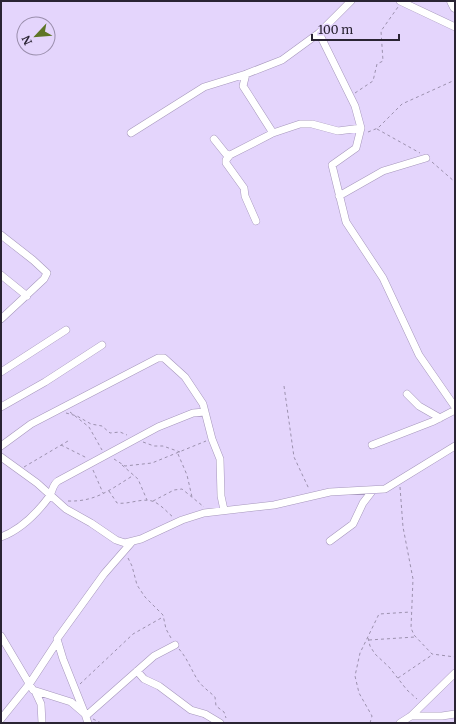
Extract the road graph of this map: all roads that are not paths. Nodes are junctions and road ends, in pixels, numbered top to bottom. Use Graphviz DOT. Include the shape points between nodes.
graph roads {
  1 [pos="351,1"];
  2 [pos="401,1"];
  3 [pos="452,1"];
  4 [pos="455,7"];
  5 [pos="455,27"];
  6 [pos="320,34"];
  7 [pos="246,74"];
  8 [pos="360,130"];
  9 [pos="131,133"];
  10 [pos="273,133"];
  11 [pos="214,139"];
  12 [pos="230,155"];
  13 [pos="426,158"];
  14 [pos="339,196"];
  15 [pos="256,221"];
  16 [pos="1,235"];
  17 [pos="1,275"];
  18 [pos="27,296"];
  19 [pos="1,318"];
  20 [pos="66,330"];
  21 [pos="102,345"];
  22 [pos="1,372"];
  23 [pos="407,394"];
  24 [pos="1,407"];
  25 [pos="455,407"];
  26 [pos="455,410"];
  27 [pos="205,412"];
  28 [pos="440,418"];
  29 [pos="372,445"];
  30 [pos="1,446"];
  31 [pos="455,446"];
  32 [pos="1,457"];
  33 [pos="373,490"];
  34 [pos="50,495"];
  35 [pos="224,510"];
  36 [pos="1,537"];
  37 [pos="330,541"];
  38 [pos="131,543"];
  39 [pos="1,636"];
  40 [pos="57,642"];
  41 [pos="175,645"];
  42 [pos="137,672"];
  43 [pos="455,673"];
  44 [pos="30,683"];
  45 [pos="36,691"];
  46 [pos="455,714"];
  47 [pos="411,716"];
  48 [pos="86,717"];
  49 [pos="1,719"];
  50 [pos="42,723"];
  51 [pos="220,723"];
  52 [pos="400,723"];
  1 -- 6 [label="street"];
  2 -- 5 [label="street"];
  3 -- 4 [label="highway"];
  6 -- 7 [label="street" via="282,60"];
  6 -- 8 [label="street" via="351,95"];
  7 -- 9 [label="street" via="204,87"];
  7 -- 10 [label="street" via="244,88"];
  8 -- 10 [label="street" via="338,131 303,124"];
  8 -- 14 [label="street" via="356,148 332,165"];
  10 -- 12 [label="street"];
  11 -- 12 [label="street" via="226,154"];
  12 -- 15 [label="street" via="226,163 244,188"];
  13 -- 14 [label="street" via="383,171"];
  14 -- 25 [label="street" via="346,222 383,278 419,355"];
  16 -- 18 [label="street" via="47,272 44,279"];
  17 -- 18 [label="street"];
  18 -- 19 [label="street"];
  20 -- 22 [label="street"];
  21 -- 24 [label="street"];
  23 -- 28 [label="street" via="419,406"];
  26 -- 28 [label="street"];
  27 -- 30 [label="street" via="186,377 162,357 31,424"];
  27 -- 34 [label="street" via="180,417 92,461 55,483"];
  27 -- 35 [label="street" via="220,459"];
  28 -- 29 [label="street"];
  31 -- 33 [label="street" via="400,481 385,489"];
  32 -- 34 [label="street"];
  33 -- 35 [label="street" via="330,492 274,505"];
  33 -- 37 [label="street" via="363,503 353,524"];
  34 -- 36 [label="street" via="20,527"];
  34 -- 38 [label="street" via="66,509 116,540"];
  35 -- 38 [label="street" via="182,520"];
  38 -- 40 [label="street" via="77,609"];
  39 -- 44 [label="street"];
  40 -- 44 [label="street"];
  40 -- 48 [label="street"];
  41 -- 42 [label="street" via="158,653"];
  42 -- 48 [label="street"];
  42 -- 51 [label="street" via="191,710 205,714"];
  43 -- 47 [label="street"];
  44 -- 45 [label="street"];
  44 -- 49 [label="street"];
  45 -- 48 [label="street" via="71,702"];
  45 -- 50 [label="street" via="41,704"];
  46 -- 47 [label="street"];
  47 -- 52 [label="street"];
}
